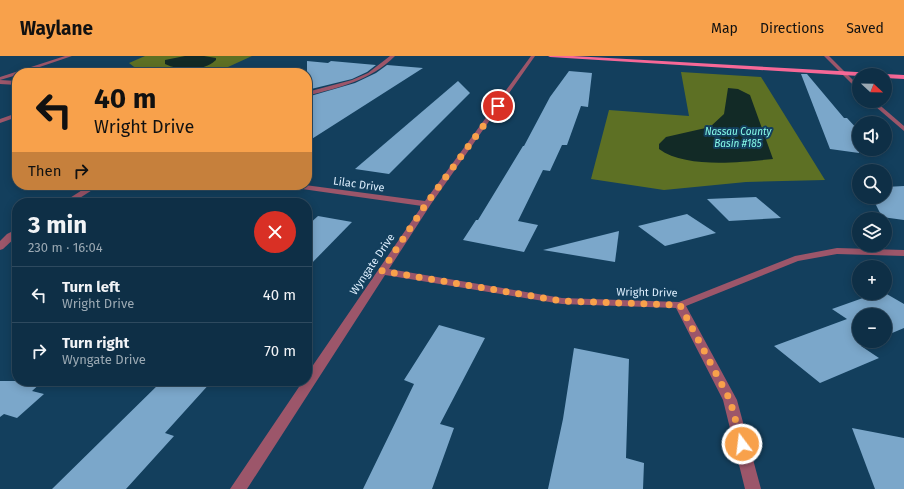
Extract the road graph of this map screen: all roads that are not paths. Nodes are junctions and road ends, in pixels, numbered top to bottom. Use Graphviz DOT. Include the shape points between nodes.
graph roads {
  1 [pos="70,56"];
  2 [pos="393,56"];
  3 [pos="533,56"];
  4 [pos="550,56"];
  5 [pos="826,56"];
  6 [pos="33,68"];
  7 [pos="841,73"];
  8 [pos="852,74"];
  9 [pos="12,75"];
  10 [pos="892,76"];
  11 [pos="904,77"];
  12 [pos="0,80"];
  13 [pos="12,82"];
  14 [pos="852,83"];
  15 [pos="312,93"];
  16 [pos="880,108"];
  17 [pos="12,117"];
  18 [pos="0,121"];
  19 [pos="904,129"];
  20 [pos="312,188"];
  21 [pos="88,190"];
  22 [pos="74,198"];
  23 [pos="426,204"];
  24 [pos="12,235"];
  25 [pos="0,247"];
  26 [pos="904,253"];
  27 [pos="382,271"];
  28 [pos="680,305"];
  29 [pos="312,377"];
  30 [pos="306,386"];
  31 [pos="238,489"];
  32 [pos="753,489"];
  1 -- 6 [label="street"];
  2 -- 15 [label="street" via="370,74"];
  3 -- 23 [label="street, Wyngate Drive"];
  4 -- 7 [label="main road"];
  5 -- 7 [label="street"];
  7 -- 8 [label="main road"];
  7 -- 14 [label="street"];
  9 -- 12 [label="street"];
  10 -- 11 [label="main road"];
  12 -- 13 [label="street"];
  16 -- 19 [label="street"];
  17 -- 18 [label="street"];
  20 -- 23 [label="street, Lilac Drive"];
  21 -- 22 [label="street"];
  23 -- 27 [label="street, Wyngate Drive"];
  24 -- 25 [label="street"];
  26 -- 28 [label="street, Wright Drive" via="837,251 795,259"];
  27 -- 28 [label="street, Wright Drive" via="562,301"];
  27 -- 29 [label="street, Wyngate Drive"];
  28 -- 32 [label="street" via="730,400"];
  30 -- 31 [label="street, Wyngate Drive"];
}
